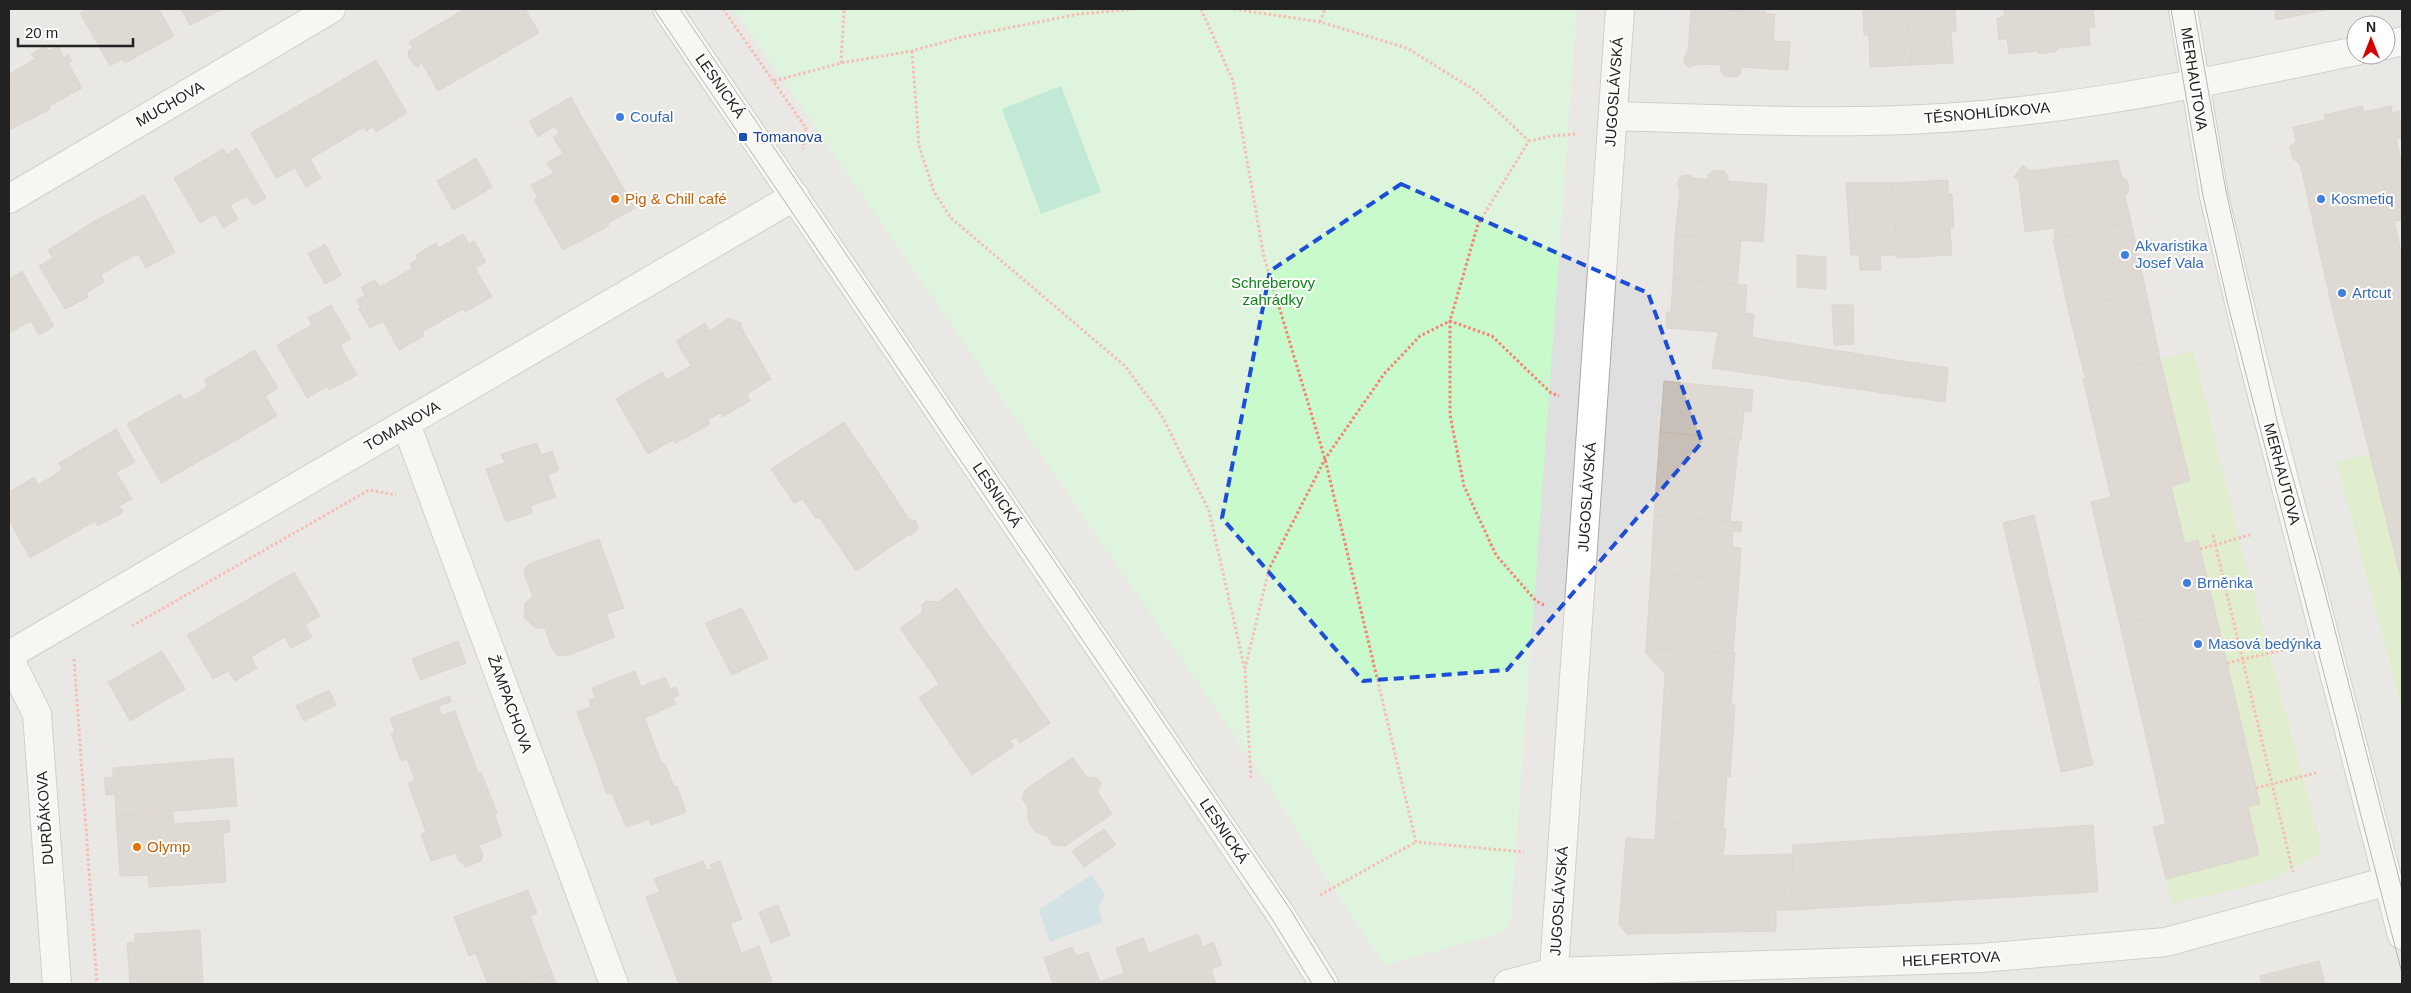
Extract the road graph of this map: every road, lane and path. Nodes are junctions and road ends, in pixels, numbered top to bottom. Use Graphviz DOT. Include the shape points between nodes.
graph roads {
  1 [pos="332,9"];
  2 [pos="667,9"];
  3 [pos="723,9"];
  4 [pos="844,9"];
  5 [pos="1135,9"];
  6 [pos="1201,9"];
  7 [pos="1234,9"];
  8 [pos="1325,9"];
  9 [pos="1620,9"];
  10 [pos="2183,9"];
  11 [pos="1320,22"];
  12 [pos="912,50"];
  13 [pos="2346,53"];
  14 [pos="841,63"];
  15 [pos="774,81"];
  16 [pos="2195,84"];
  17 [pos="1613,116"];
  18 [pos="806,128"];
  19 [pos="1580,134"];
  20 [pos="1529,141"];
  21 [pos="795,196"];
  22 [pos="9,199"];
  23 [pos="1450,322"];
  24 [pos="1560,396"];
  25 [pos="406,424"];
  26 [pos="1326,460"];
  27 [pos="406,496"];
  28 [pos="2253,534"];
  29 [pos="2213,535"];
  30 [pos="2216,544"];
  31 [pos="2200,549"];
  32 [pos="1544,605"];
  33 [pos="129,628"];
  34 [pos="2283,650"];
  35 [pos="9,657"];
  36 [pos="77,657"];
  37 [pos="2242,659"];
  38 [pos="2227,663"];
  39 [pos="1245,670"];
  40 [pos="2316,774"];
  41 [pos="1251,780"];
  42 [pos="2272,784"];
  43 [pos="2256,788"];
  44 [pos="1416,842"];
  45 [pos="1524,852"];
  46 [pos="2295,878"];
  47 [pos="2388,881"];
  48 [pos="1320,895"];
  49 [pos="2402,935"];
  50 [pos="1554,978"];
  51 [pos="57,984"];
  52 [pos="97,984"];
  53 [pos="614,984"];
  54 [pos="1324,984"];
  55 [pos="1508,984"];
  1 -- 22 [label="street, MUCHOVA"];
  2 -- 21 [label="street, LESNICKÁ"];
  3 -- 15 [label="path"];
  4 -- 14 [label="path"];
  5 -- 12 [label="path" via="1079,14"];
  6 -- 26 [label="path" via="1233,81 1264,257"];
  7 -- 11 [label="path"];
  8 -- 11 [label="path"];
  9 -- 17 [label="street, JUGOSLÁVSKÁ"];
  10 -- 16 [label="street, MERHAUTOVA"];
  11 -- 20 [label="path" via="1408,48 1476,91"];
  12 -- 14 [label="path"];
  12 -- 39 [label="path" via="919,146 934,192 952,218 1125,366 1162,416 1208,511"];
  13 -- 16 [label="street, TĚSNOHLÍDKOVA"];
  14 -- 15 [label="path"];
  15 -- 18 [label="path"];
  16 -- 17 [label="street, TĚSNOHLÍDKOVA" via="2140,96 2002,113 1903,120 1810,122"];
  16 -- 47 [label="street, MERHAUTOVA" via="2214,196 2250,352"];
  17 -- 50 [label="street, JUGOSLÁVSKÁ"];
  19 -- 20 [label="path"];
  20 -- 23 [label="path" via="1478,224"];
  21 -- 25 [label="street, TOMANOVA"];
  21 -- 54 [label="street, LESNICKÁ" via="1281,915"];
  23 -- 24 [label="path" via="1492,336 1551,393"];
  23 -- 26 [label="path" via="1420,336 1384,374"];
  23 -- 32 [label="path" via="1450,415 1464,486 1496,554 1536,601"];
  25 -- 35 [label="street, TOMANOVA"];
  25 -- 53 [label="street, ŽAMPACHOVA"];
  26 -- 39 [label="path" via="1269,569"];
  26 -- 44 [label="path"];
  27 -- 33 [label="path" via="369,490"];
  28 -- 30 [label="path"];
  29 -- 30 [label="path"];
  30 -- 31 [label="path"];
  30 -- 37 [label="path"];
  34 -- 37 [label="path"];
  35 -- 51 [label="street, DURĎÁKOVA" via="37,714"];
  36 -- 52 [label="path" via="73,660"];
  37 -- 38 [label="path"];
  37 -- 42 [label="path"];
  39 -- 41 [label="path"];
  40 -- 42 [label="path"];
  42 -- 43 [label="path"];
  42 -- 46 [label="path"];
  44 -- 45 [label="path"];
  44 -- 48 [label="path"];
  47 -- 49 [label="street, MERHAUTOVA"];
  47 -- 50 [label="street, HELFERTOVA" via="2166,942 1981,958"];
  50 -- 55 [label="street, HELFERTOVA"];
}
